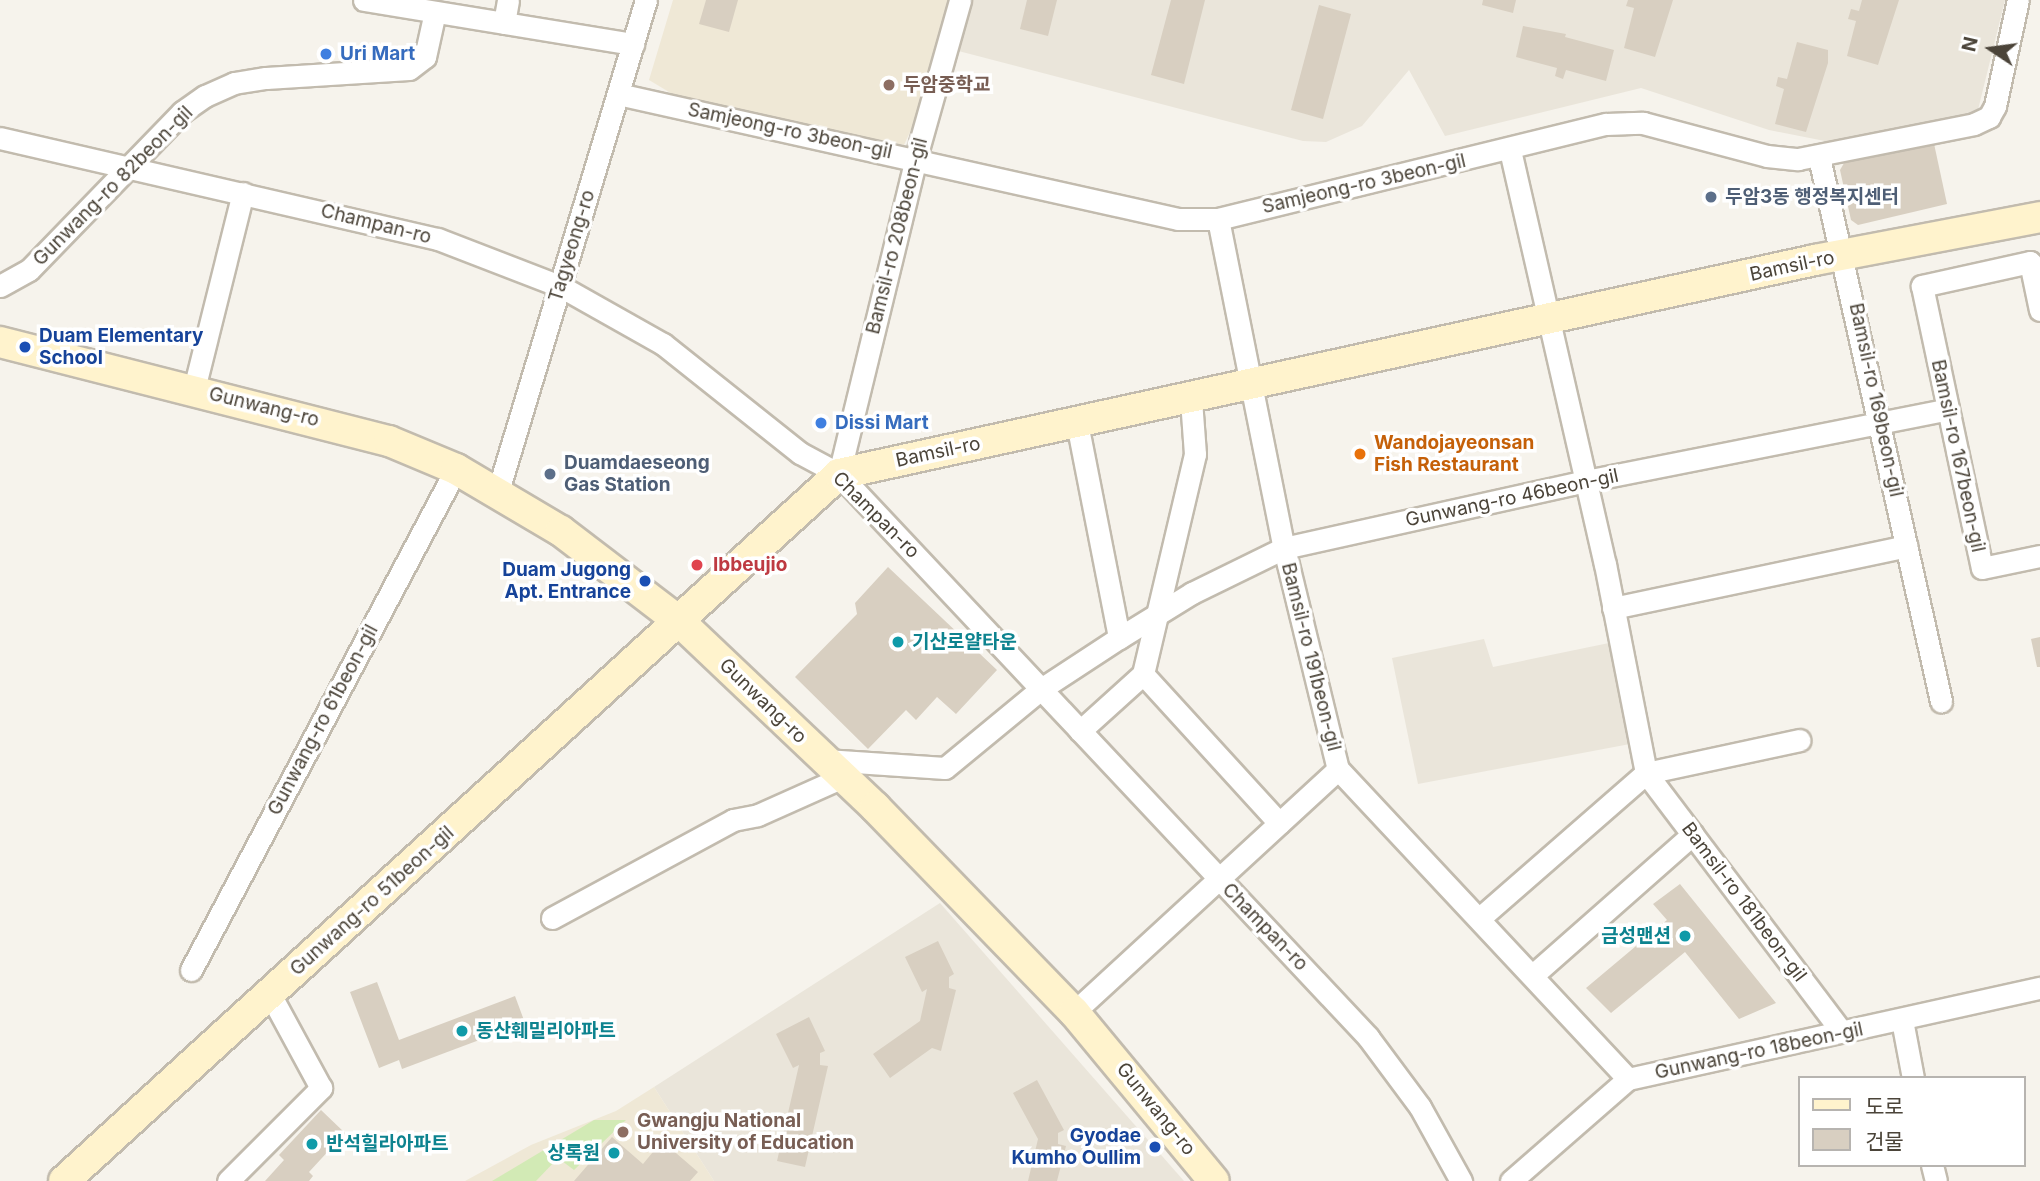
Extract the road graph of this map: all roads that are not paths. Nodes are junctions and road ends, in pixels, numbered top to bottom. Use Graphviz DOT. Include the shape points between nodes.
graph roads {
  1 [pos="364,0"];
  2 [pos="508,0"];
  3 [pos="646,0"];
  4 [pos="960,0"];
  5 [pos="2018,0"];
  6 [pos="435,12"];
  7 [pos="504,23"];
  8 [pos="633,44"];
  9 [pos="618,93"];
  10 [pos="0,138"];
  11 [pos="1510,150"];
  12 [pos="1819,156"];
  13 [pos="916,157"];
  14 [pos="134,167"];
  15 [pos="243,193"];
  16 [pos="2037,215"];
  17 [pos="1218,219"];
  18 [pos="1844,255"];
  19 [pos="0,286"];
  20 [pos="560,286"];
  21 [pos="2040,310"];
  22 [pos="1546,320"];
  23 [pos="0,342"];
  24 [pos="1250,385"];
  25 [pos="194,389"];
  26 [pos="1191,399"];
  27 [pos="1948,408"];
  28 [pos="1881,422"];
  29 [pos="1077,423"];
  30 [pos="456,469"];
  31 [pos="839,474"];
  32 [pos="1586,481"];
  33 [pos="498,491"];
  34 [pos="1908,546"];
  35 [pos="1284,548"];
  36 [pos="2040,556"];
  37 [pos="1613,608"];
  38 [pos="1158,614"];
  39 [pos="680,622"];
  40 [pos="1119,638"];
  41 [pos="1143,674"];
  42 [pos="1041,689"];
  43 [pos="1941,701"];
  44 [pos="1080,731"];
  45 [pos="1800,740"];
  46 [pos="834,768"];
  47 [pos="1338,769"];
  48 [pos="1646,773"];
  49 [pos="1279,823"];
  50 [pos="1693,834"];
  51 [pos="1218,878"];
  52 [pos="1481,917"];
  53 [pos="552,918"];
  54 [pos="191,970"];
  55 [pos="1533,975"];
  56 [pos="2040,988"];
  57 [pos="270,994"];
  58 [pos="1074,1012"];
  59 [pos="1902,1020"];
  60 [pos="1841,1031"];
  61 [pos="1913,1076"];
  62 [pos="1628,1079"];
  63 [pos="64,1181"];
  64 [pos="228,1181"];
  65 [pos="1214,1181"];
  66 [pos="1461,1181"];
  67 [pos="1511,1181"];
  1 -- 6 [label="street"];
  2 -- 7 [label="street"];
  3 -- 8 [label="street, Tagyeong-ro"];
  4 -- 13 [label="street, Bamsil-ro 208beon-gil"];
  5 -- 12 [label="street, Samjeong-ro 3beon-gil" via="1989,117"];
  6 -- 7 [label="street"];
  6 -- 14 [label="street, Gunwang-ro 82beon-gil" via="421,63 392,72 266,78 219,88 183,112"];
  7 -- 8 [label="street"];
  8 -- 9 [label="street, Tagyeong-ro"];
  9 -- 13 [label="street, Samjeong-ro 3beon-gil"];
  9 -- 20 [label="street, Tagyeong-ro"];
  10 -- 14 [label="street, Champan-ro"];
  11 -- 12 [label="street, Samjeong-ro 3beon-gil" via="1584,128 1630,122 1767,156"];
  11 -- 17 [label="street, Samjeong-ro 3beon-gil"];
  11 -- 22 [label="street"];
  12 -- 18 [label="street, Bamsil-ro 169beon-gil"];
  13 -- 17 [label="street, Samjeong-ro 3beon-gil" via="1178,219"];
  13 -- 31 [label="street, Bamsil-ro 208beon-gil"];
  14 -- 15 [label="street, Champan-ro"];
  14 -- 19 [label="street, Gunwang-ro 82beon-gil" via="29,270"];
  15 -- 20 [label="street, Champan-ro" via="411,231"];
  15 -- 25 [label="street, Gunwang-ro"];
  16 -- 18 [label="main road, Bamsil-ro"];
  17 -- 24 [label="street"];
  18 -- 22 [label="main road, Bamsil-ro"];
  18 -- 28 [label="street, Bamsil-ro 169beon-gil"];
  20 -- 31 [label="street, Champan-ro" via="663,344 800,453"];
  20 -- 33 [label="street, Tagyeong-ro"];
  21 -- 27 [label="street, Bamsil-ro 167beon-gil" via="2030,262 1922,286"];
  22 -- 24 [label="main road, Bamsil-ro"];
  22 -- 32 [label="street, Bamsil-ro 181beon-gil"];
  23 -- 25 [label="main road, Gunwang-ro"];
  24 -- 26 [label="main road, Bamsil-ro"];
  24 -- 35 [label="street, Bamsil-ro 191beon-gil"];
  25 -- 30 [label="main road, Gunwang-ro" via="361,431"];
  26 -- 29 [label="main road, Bamsil-ro"];
  26 -- 38 [label="street" via="1195,454"];
  27 -- 28 [label="street, Gunwang-ro 46beon-gil"];
  27 -- 36 [label="street, Bamsil-ro 167beon-gil" via="1982,568"];
  28 -- 32 [label="street, Gunwang-ro 46beon-gil"];
  28 -- 34 [label="street, Bamsil-ro 169beon-gil"];
  29 -- 31 [label="main road, Bamsil-ro"];
  29 -- 40 [label="street"];
  30 -- 33 [label="main road, Gunwang-ro"];
  30 -- 54 [label="street, Gunwang-ro 61beon-gil"];
  31 -- 39 [label="main road"];
  31 -- 42 [label="street, Champan-ro"];
  32 -- 35 [label="street, Gunwang-ro 46beon-gil"];
  32 -- 37 [label="street, Bamsil-ro 181beon-gil"];
  33 -- 39 [label="main road, Gunwang-ro" via="561,531"];
  34 -- 37 [label="street"];
  34 -- 43 [label="street, Bamsil-ro 169beon-gil"];
  35 -- 38 [label="street, Gunwang-ro 46beon-gil"];
  35 -- 47 [label="street, Bamsil-ro 191beon-gil"];
  37 -- 48 [label="street, Bamsil-ro 181beon-gil"];
  38 -- 40 [label="street, Gunwang-ro 46beon-gil"];
  38 -- 41 [label="street"];
  39 -- 46 [label="main road, Gunwang-ro"];
  39 -- 57 [label="main road, Gunwang-ro 51beon-gil"];
  40 -- 42 [label="street, Gunwang-ro 46beon-gil"];
  41 -- 44 [label="street"];
  41 -- 49 [label="street"];
  42 -- 44 [label="street, Champan-ro"];
  42 -- 46 [label="street, Gunwang-ro 46beon-gil" via="945,768"];
  44 -- 51 [label="street, Champan-ro"];
  45 -- 48 [label="street"];
  46 -- 53 [label="street" via="758,815 733,820"];
  46 -- 58 [label="main road, Gunwang-ro"];
  47 -- 49 [label="street"];
  47 -- 52 [label="street, Bamsil-ro 191beon-gil"];
  48 -- 50 [label="street, Bamsil-ro 181beon-gil"];
  48 -- 52 [label="street"];
  49 -- 51 [label="street"];
  50 -- 55 [label="street"];
  50 -- 60 [label="street, Bamsil-ro 181beon-gil"];
  51 -- 58 [label="street"];
  51 -- 66 [label="street, Champan-ro" via="1368,1037 1420,1107"];
  52 -- 55 [label="street, Bamsil-ro 191beon-gil"];
  55 -- 62 [label="street, Bamsil-ro 191beon-gil"];
  56 -- 59 [label="street, Gunwang-ro 18beon-gil"];
  57 -- 63 [label="main road, Gunwang-ro 51beon-gil"];
  57 -- 64 [label="street" via="321,1088"];
  58 -- 65 [label="main road, Gunwang-ro"];
  59 -- 60 [label="street, Gunwang-ro 18beon-gil"];
  59 -- 61 [label="street"];
  60 -- 62 [label="street, Gunwang-ro 18beon-gil"];
  62 -- 67 [label="street, Gunwang-ro 18beon-gil"];
}
